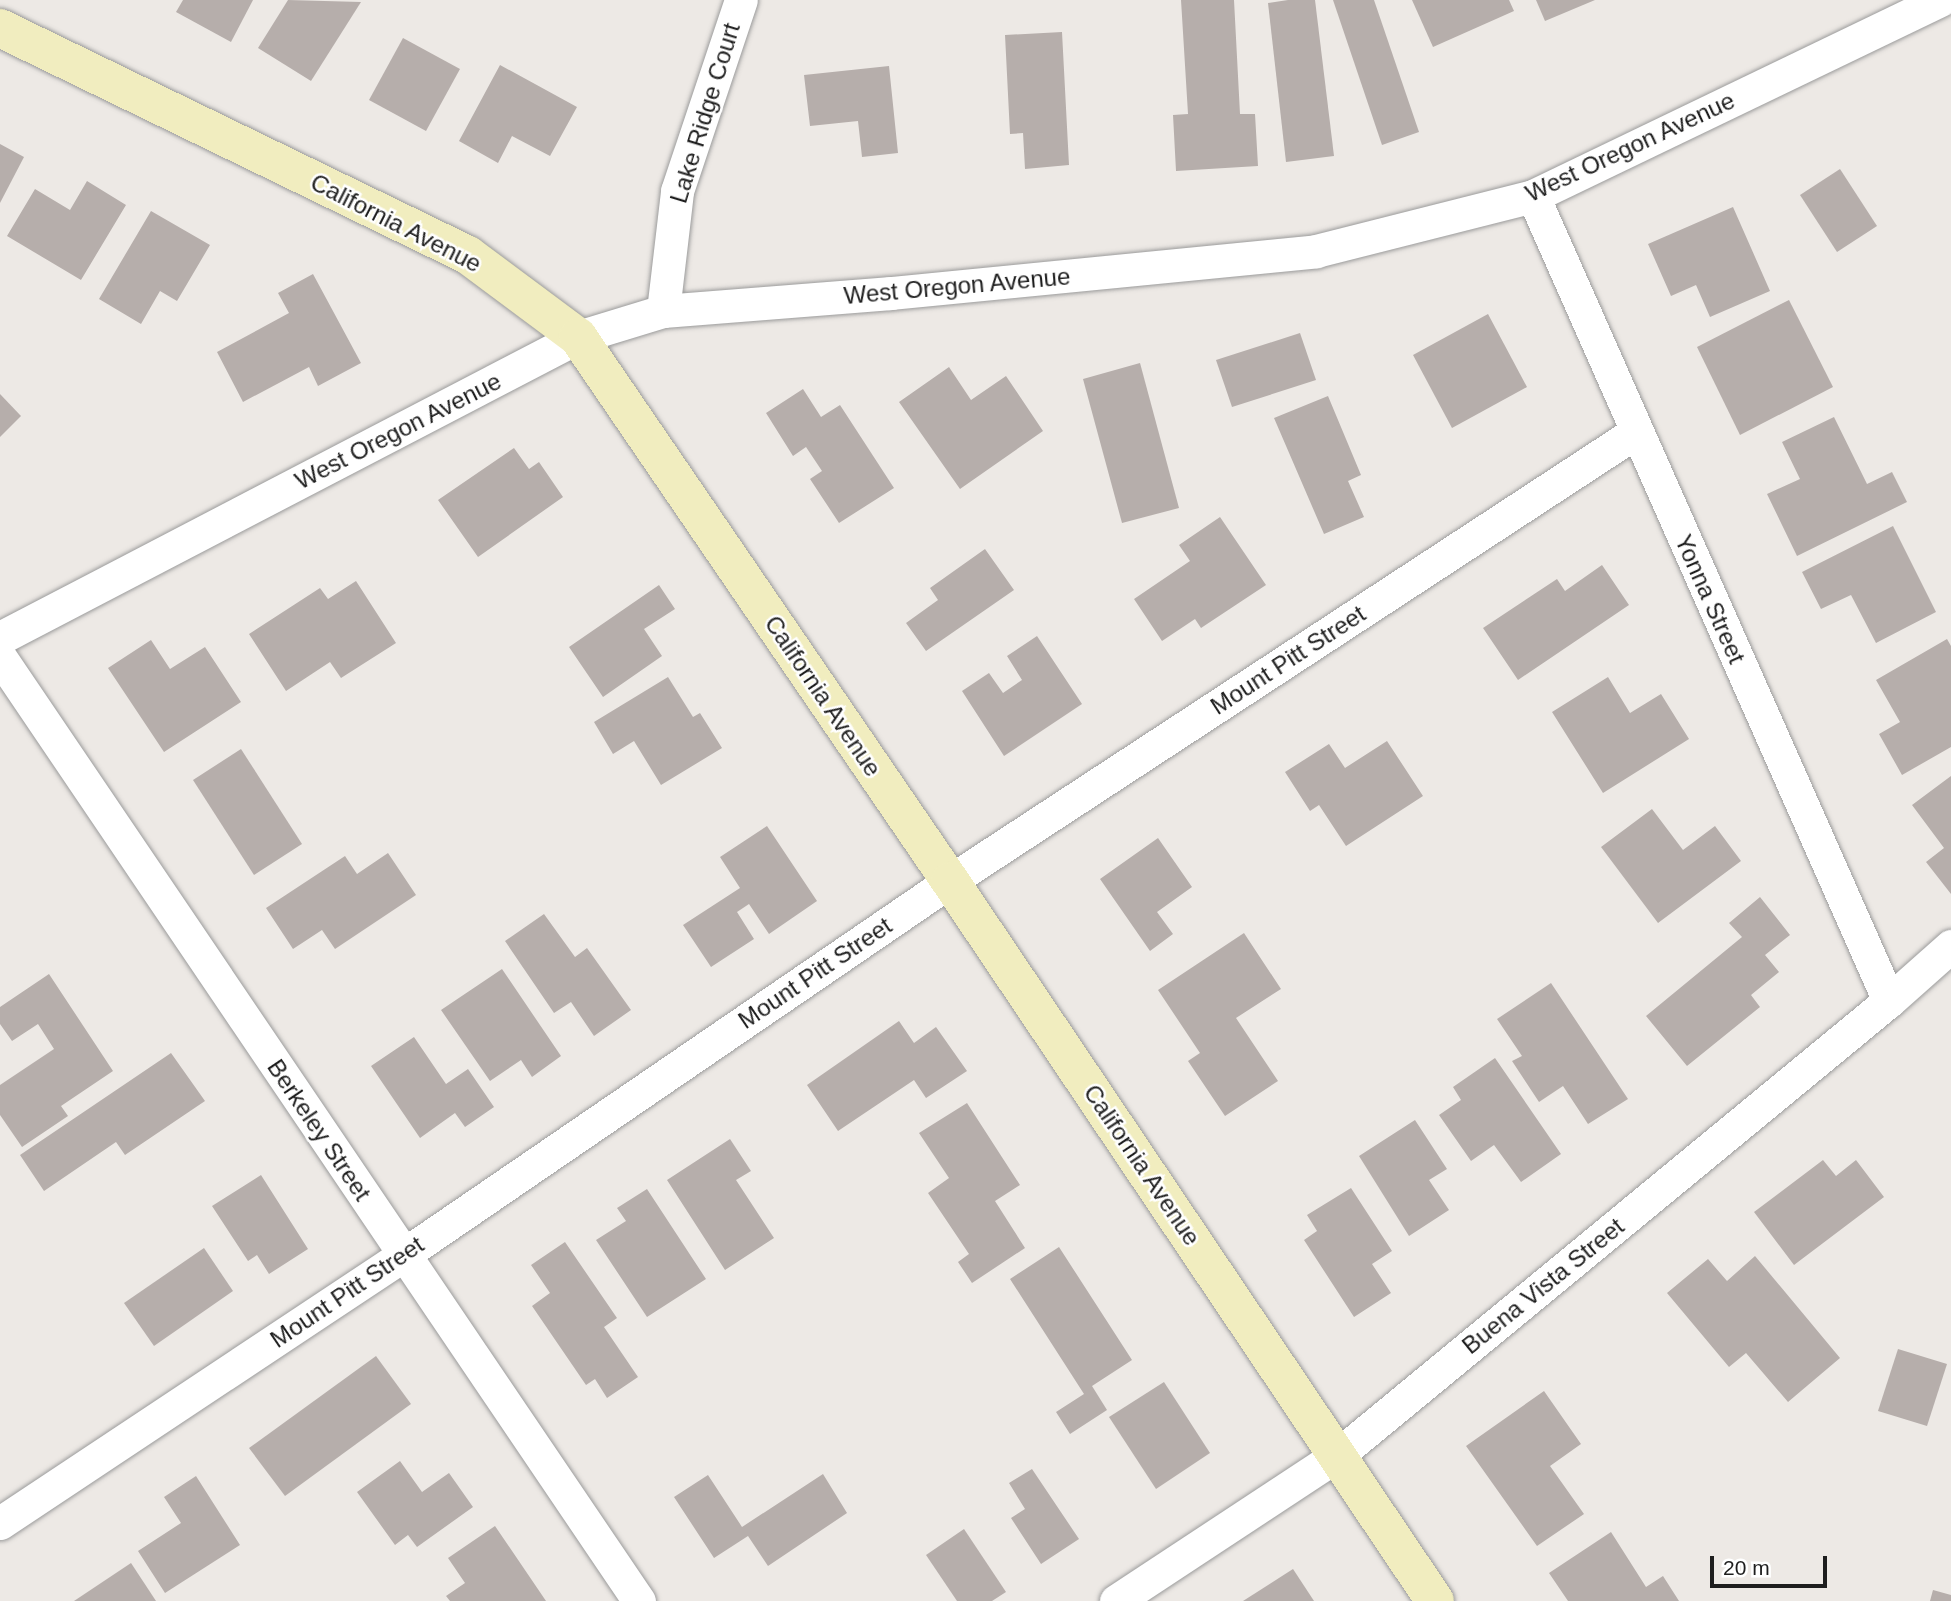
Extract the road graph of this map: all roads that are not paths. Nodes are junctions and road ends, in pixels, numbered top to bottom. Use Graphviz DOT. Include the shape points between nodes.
graph roads {
  1 [pos="741,0"];
  2 [pos="1940,0"];
  3 [pos="0,28"];
  4 [pos="1533,196"];
  5 [pos="663,311"];
  6 [pos="578,337"];
  7 [pos="1636,432"];
  8 [pos="0,638"];
  9 [pos="0,657"];
  10 [pos="950,881"];
  11 [pos="1951,946"];
  12 [pos="1889,1001"];
  13 [pos="403,1255"];
  14 [pos="1339,1454"];
  15 [pos="0,1523"];
  16 [pos="639,1601"];
  17 [pos="1116,1601"];
  18 [pos="1435,1601"];
  1 -- 5 [label="street, Lake Ridge Court" via="677,191"];
  2 -- 4 [label="street, West Oregon Avenue"];
  3 -- 6 [label="street, California Avenue" via="468,255"];
  4 -- 5 [label="street, West Oregon Avenue" via="1316,251"];
  4 -- 7 [label="street, Yonna Street"];
  5 -- 6 [label="street, West Oregon Avenue"];
  6 -- 8 [label="street, West Oregon Avenue"];
  6 -- 10 [label="street, California Avenue"];
  7 -- 10 [label="street, Mount Pitt Street"];
  7 -- 12 [label="street, Yonna Street"];
  9 -- 13 [label="street, Berkeley Street"];
  10 -- 13 [label="street, Mount Pitt Street"];
  10 -- 14 [label="street, California Avenue"];
  11 -- 12 [label="street, Buena Vista Street"];
  12 -- 14 [label="street, Buena Vista Street"];
  13 -- 15 [label="street, Mount Pitt Street"];
  13 -- 16 [label="street, Berkeley Street"];
  14 -- 17 [label="street, Buena Vista Street"];
  14 -- 18 [label="street, California Avenue"];
}
